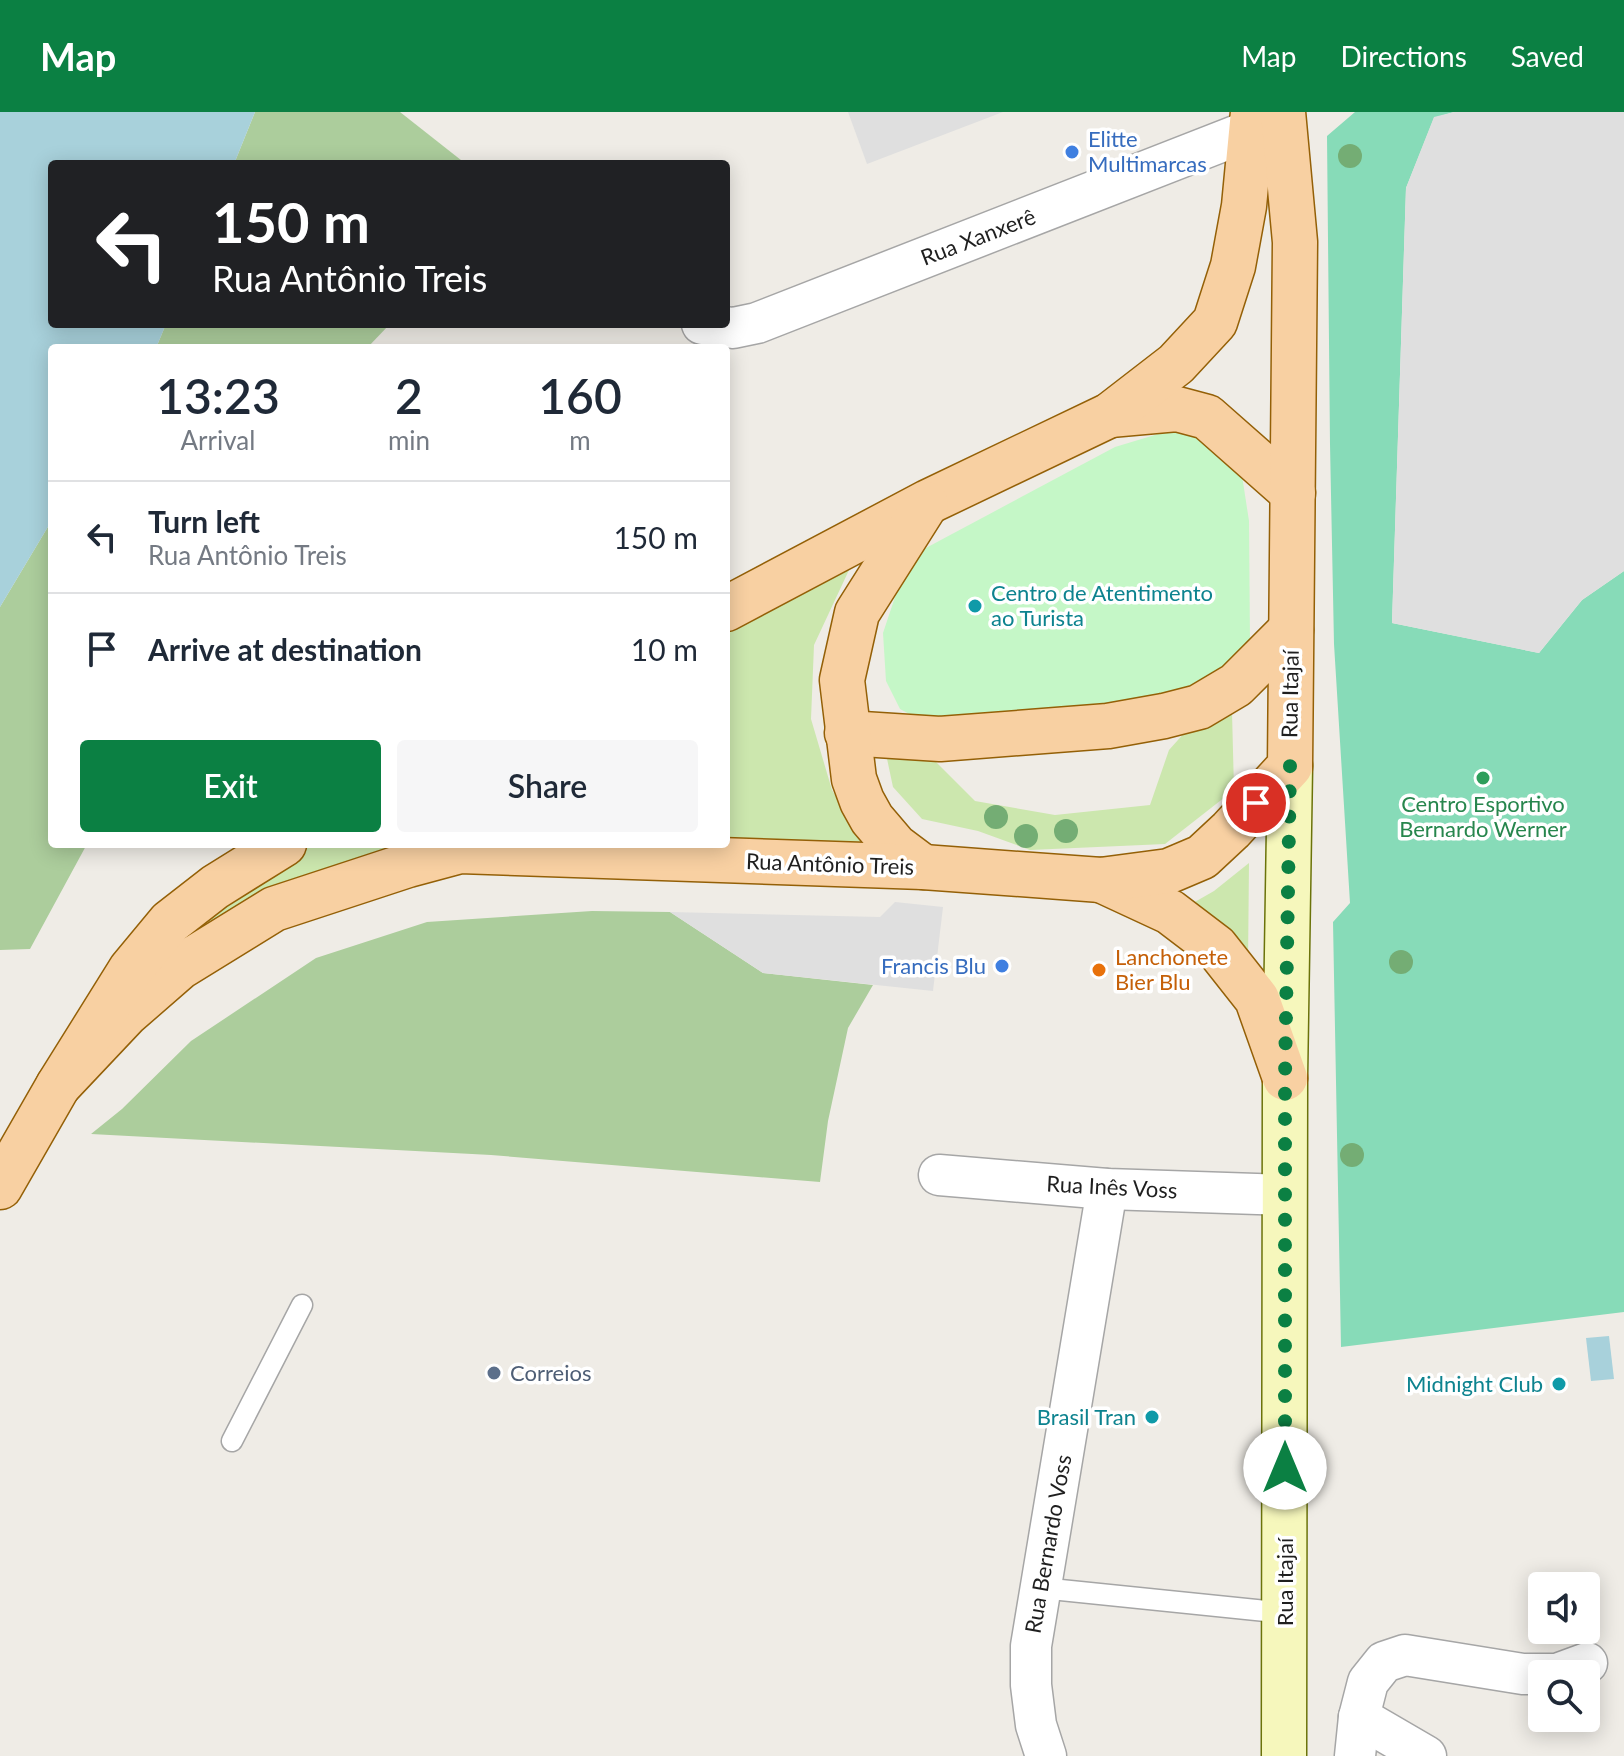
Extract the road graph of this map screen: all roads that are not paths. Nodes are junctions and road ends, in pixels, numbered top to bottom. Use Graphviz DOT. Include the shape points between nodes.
graph roads {
  1 [pos="1275,125"];
  2 [pos="730,328"];
  3 [pos="1110,415"];
  4 [pos="1293,493"];
  5 [pos="928,502"];
  6 [pos="730,607"];
  7 [pos="1291,630"];
  8 [pos="847,733"];
  9 [pos="1290,766"];
  10 [pos="278,848"];
  11 [pos="923,867"];
  12 [pos="1101,880"];
  13 [pos="1285,1078"];
  14 [pos="58,1086"];
  15 [pos="939,1175"];
  16 [pos="0,1187"];
  17 [pos="1107,1189"];
  18 [pos="1286,1195"];
  19 [pos="302,1305"];
  20 [pos="232,1441"];
  21 [pos="1041,1588"];
  22 [pos="1285,1613"];
  23 [pos="1528,1674"];
  24 [pos="1357,1737"];
  25 [pos="1046,1756"];
  26 [pos="1284,1756"];
  27 [pos="1426,1756"];
  1 -- 2 [label="street, Rua Xanxerê" via="757,323"];
  1 -- 3 [label="main road" via="1244,206 1215,322 1176,364"];
  1 -- 4 [label="main road, Rua Itajaí" via="1295,242"];
  3 -- 4 [label="main road" via="1177,409 1207,417"];
  3 -- 5 [label="main road"];
  4 -- 7 [label="main road, Rua Itajaí"];
  5 -- 6 [label="main road"];
  5 -- 8 [label="main road" via="857,613 842,680"];
  7 -- 8 [label="main road" via="1236,685 1199,707 1164,716 1108,726 940,739"];
  7 -- 9 [label="main road, Rua Itajaí"];
  8 -- 11 [label="main road" via="854,779 872,819"];
  9 -- 12 [label="main road, Rua Antônio Treis" via="1202,857 1169,871"];
  9 -- 13 [label="main road, Rua Itajaí"];
  10 -- 14 [label="main road, Rua Antônio Treis" via="170,922 131,969"];
  11 -- 12 [label="main road, Rua Antônio Treis"];
  11 -- 14 [label="main road, Rua Antônio Treis" via="460,851 274,909 180,967 126,1014"];
  12 -- 13 [label="main road, Rua Antônio Treis" via="1170,912 1216,947 1257,999"];
  13 -- 18 [label="main road, Rua Itajaí"];
  14 -- 16 [label="main road, Rua Antônio Treis"];
  15 -- 17 [label="street, Rua Inês Voss"];
  17 -- 18 [label="street, Rua Inês Voss"];
  17 -- 21 [label="street, Rua Bernardo Voss"];
  18 -- 22 [label="main road, Rua Itajaí"];
  19 -- 20 [label="lane"];
  21 -- 22 [label="lane"];
  21 -- 25 [label="street, Rua Bernardo Voss" via="1031,1685"];
  22 -- 26 [label="main road, Rua Itajaí"];
  23 -- 24 [label="street" via="1405,1655 1384,1662 1368,1682"];
  24 -- 27 [label="street"];
}
